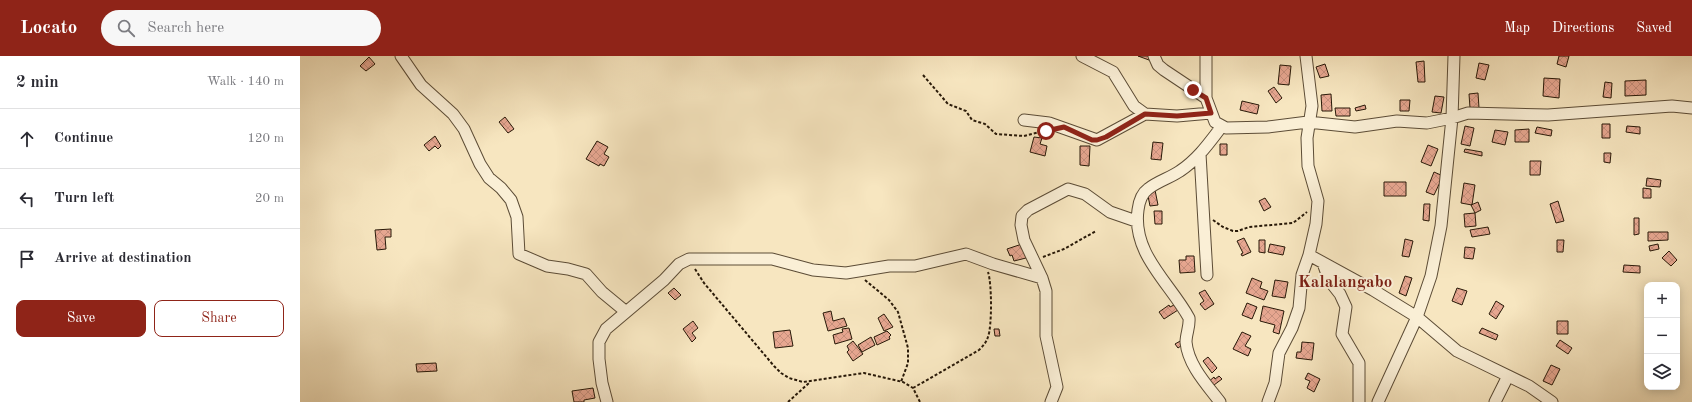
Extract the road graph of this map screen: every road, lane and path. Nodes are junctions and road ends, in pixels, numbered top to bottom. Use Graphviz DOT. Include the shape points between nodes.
graph roads {
  1 [pos="401,56"];
  2 [pos="1082,56"];
  3 [pos="1154,56"];
  4 [pos="1206,56"];
  5 [pos="1306,56"];
  6 [pos="1454,56"];
  7 [pos="923,74"];
  8 [pos="1206,98"];
  9 [pos="1692,108"];
  10 [pos="1211,113"];
  11 [pos="1145,114"];
  12 [pos="1452,118"];
  13 [pos="1024,120"];
  14 [pos="1308,122"];
  15 [pos="1222,126"];
  16 [pos="1046,131"];
  17 [pos="1200,154"];
  18 [pos="1318,201"];
  19 [pos="1204,214"];
  20 [pos="1136,221"];
  21 [pos="1096,231"];
  22 [pos="1309,255"];
  23 [pos="689,259"];
  24 [pos="983,260"];
  25 [pos="1033,261"];
  26 [pos="1323,263"];
  27 [pos="854,272"];
  28 [pos="1207,275"];
  29 [pos="1042,278"];
  30 [pos="625,311"];
  31 [pos="1417,317"];
  32 [pos="1508,376"];
  33 [pos="810,382"];
  34 [pos="901,382"];
  35 [pos="913,388"];
  36 [pos="607,402"];
  37 [pos="788,402"];
  38 [pos="920,402"];
  39 [pos="1051,402"];
  40 [pos="1220,402"];
  41 [pos="1268,402"];
  42 [pos="1359,402"];
  43 [pos="1378,402"];
  44 [pos="1495,402"];
  45 [pos="1552,402"];
  1 -- 30 [label="street" via="421,85 453,114 464,128 489,178 511,200 517,217 519,254 547,266 586,274 602,292"];
  2 -- 11 [label="street" via="1113,72 1134,106"];
  3 -- 8 [label="street" via="1164,70"];
  4 -- 8 [label="street"];
  5 -- 14 [label="street" via="1312,106"];
  6 -- 12 [label="street"];
  7 -- 16 [label="path" via="948,104 966,111 972,120 985,124 996,134 1024,136"];
  8 -- 10 [label="street"];
  9 -- 12 [label="street" via="1672,106 1548,115 1468,113"];
  10 -- 11 [label="street" via="1177,116"];
  10 -- 15 [label="street" via="1215,122"];
  11 -- 13 [label="street" via="1097,140 1049,123"];
  12 -- 14 [label="street" via="1426,123 1397,121 1354,127"];
  12 -- 31 [label="street" via="1441,226 1431,276"];
  14 -- 15 [label="street" via="1226,128"];
  14 -- 18 [label="street" via="1308,166"];
  15 -- 17 [label="street"];
  17 -- 19 [label="street"];
  17 -- 20 [label="street" via="1180,171 1145,191 1138,204"];
  18 -- 19 [label="path" via="1293,223 1250,227 1238,231 1223,227"];
  18 -- 22 [label="street"];
  19 -- 28 [label="street"];
  20 -- 25 [label="street" via="1110,212 1085,194 1065,190 1028,210 1022,216 1022,235"];
  20 -- 40 [label="street" via="1142,246 1150,262 1189,318 1186,334 1188,352 1197,371"];
  21 -- 25 [label="path" via="1064,249"];
  22 -- 26 [label="street"];
  22 -- 41 [label="street" via="1302,275 1298,308 1292,328 1279,353 1276,383"];
  23 -- 27 [label="street" via="764,258 826,272"];
  23 -- 30 [label="street" via="679,264 664,280"];
  23 -- 33 [label="path" via="704,283 781,374 797,381"];
  24 -- 27 [label="street" via="963,254 916,266 889,266"];
  24 -- 29 [label="street"];
  24 -- 35 [label="path" via="991,288 990,331 986,342 979,350"];
  25 -- 29 [label="street"];
  26 -- 31 [label="street"];
  26 -- 42 [label="street" via="1329,280 1346,307 1342,334 1359,363"];
  27 -- 34 [label="path" via="889,300 898,312 908,348 908,363"];
  29 -- 39 [label="street" via="1046,291 1046,336 1057,387"];
  30 -- 36 [label="street" via="606,329 599,342 600,372"];
  31 -- 32 [label="street" via="1457,351"];
  31 -- 43 [label="street"];
  32 -- 44 [label="street"];
  32 -- 45 [label="street" via="1529,386"];
  33 -- 34 [label="path" via="858,373"];
  33 -- 37 [label="path"];
  34 -- 35 [label="path"];
  35 -- 38 [label="path"];
}
